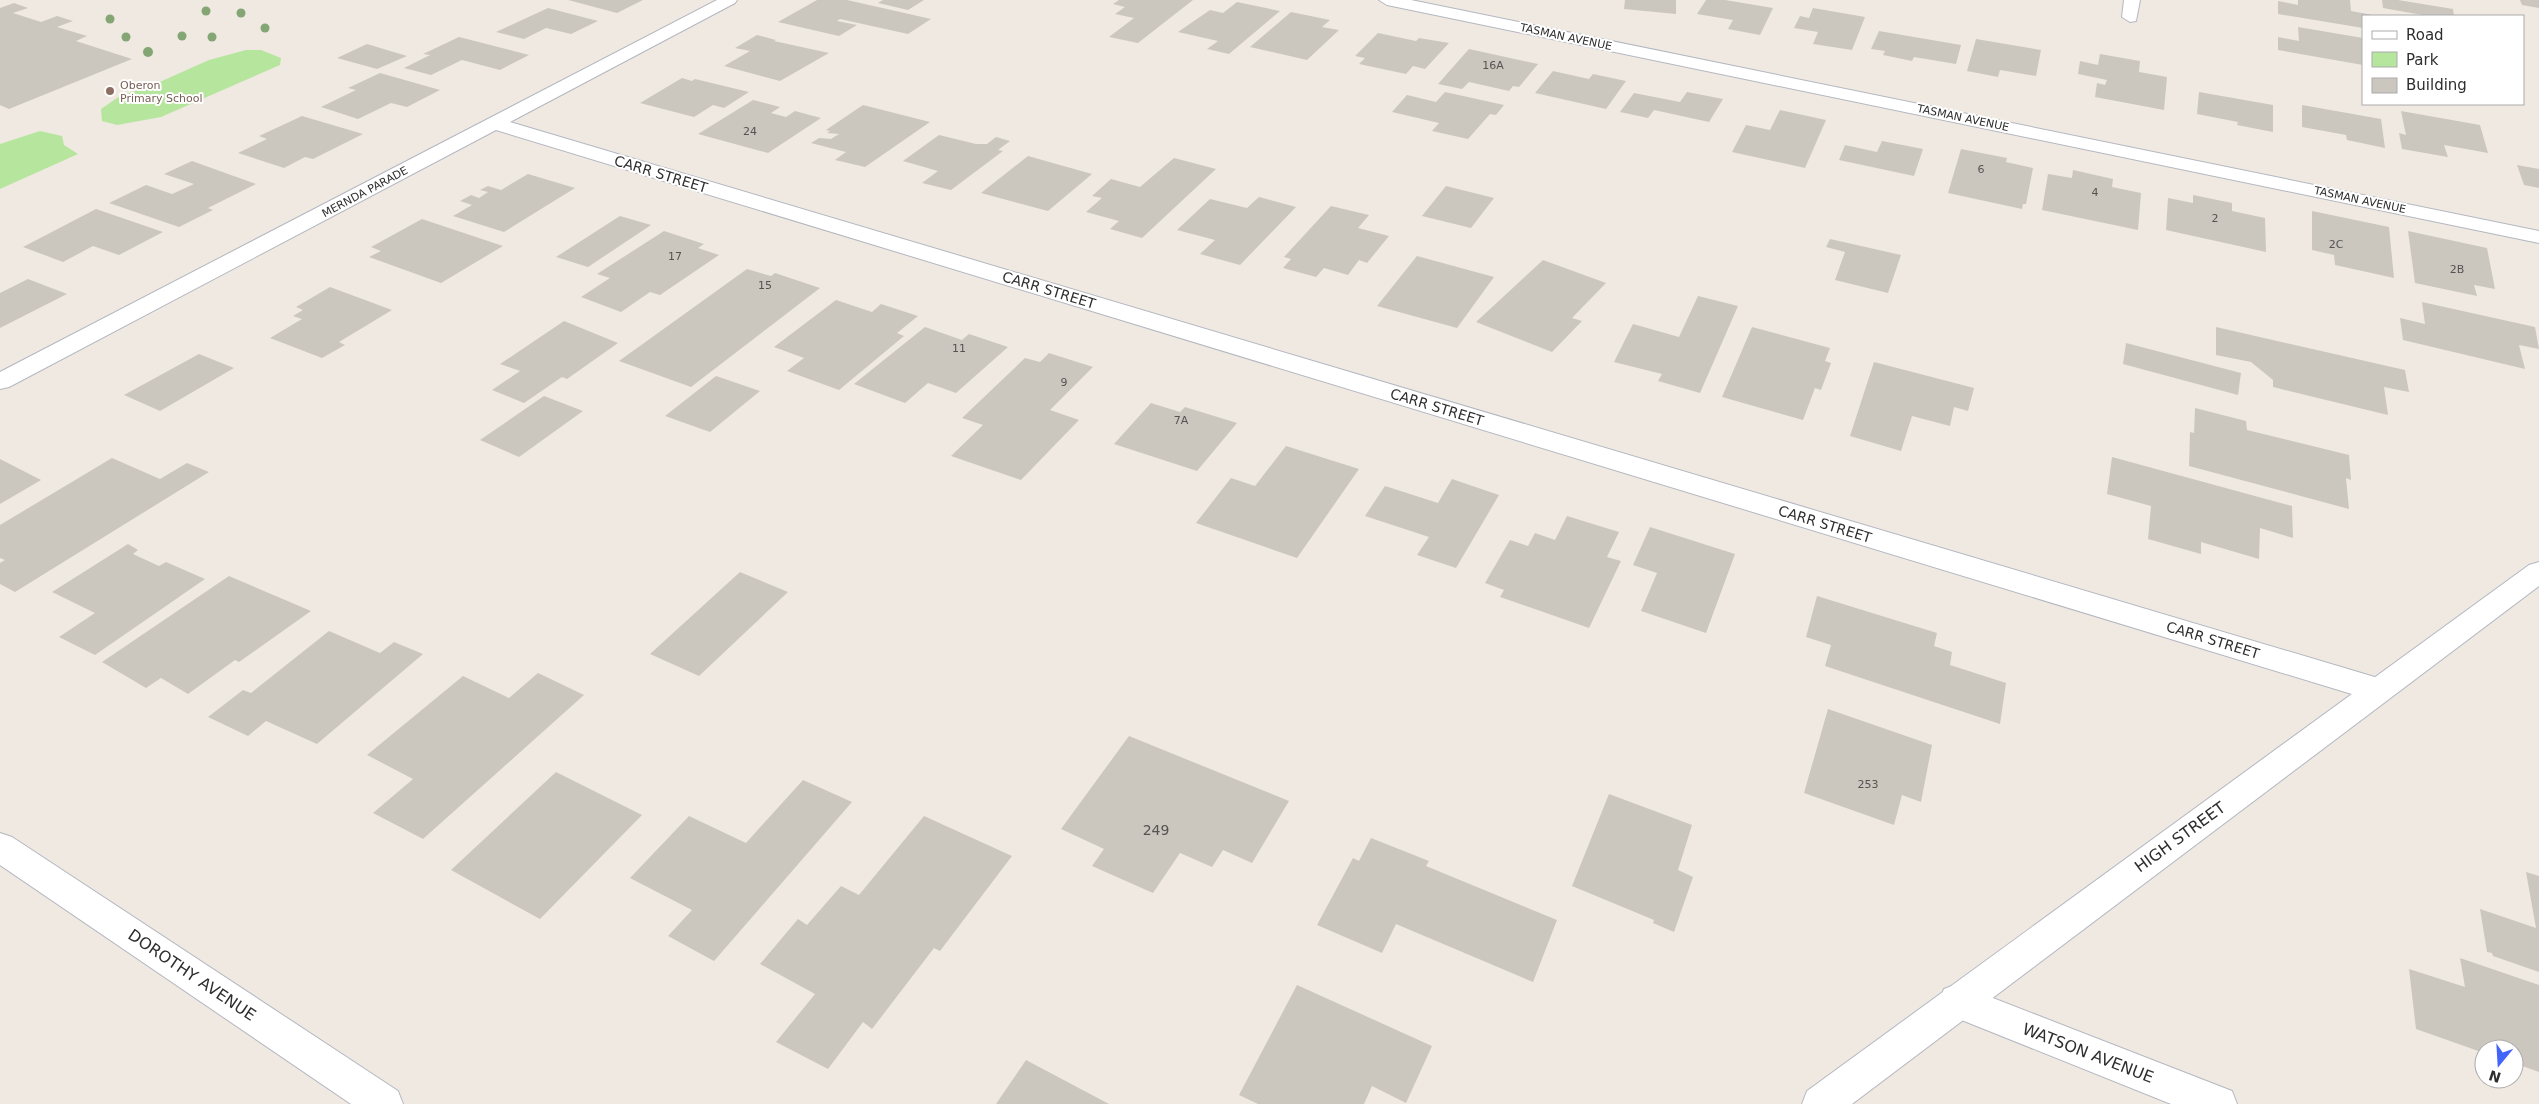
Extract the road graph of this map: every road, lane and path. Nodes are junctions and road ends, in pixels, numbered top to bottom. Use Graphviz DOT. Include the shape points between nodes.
graph roads {
  1 [pos="729,0"];
  2 [pos="1387,0"];
  3 [pos="2132,0"];
  4 [pos="2130,17"];
  5 [pos="496,124"];
  6 [pos="2539,236"];
  7 [pos="0,382"];
  8 [pos="2539,572"];
  9 [pos="2378,690"];
  10 [pos="0,847"];
  11 [pos="1957,1001"];
  12 [pos="384,1104"];
  13 [pos="1821,1104"];
  14 [pos="2218,1104"];
  1 -- 5 [label="street, MERNDA PARADE"];
  2 -- 6 [label="street, TASMAN AVENUE"];
  3 -- 4 [label="street"];
  5 -- 7 [label="street, MERNDA PARADE"];
  5 -- 9 [label="street, CARR STREET"];
  8 -- 9 [label="street, HIGH STREET"];
  9 -- 11 [label="street, HIGH STREET"];
  10 -- 12 [label="street, DOROTHY AVENUE"];
  11 -- 13 [label="street, HIGH STREET"];
  11 -- 14 [label="street, WATSON AVENUE"];
}
